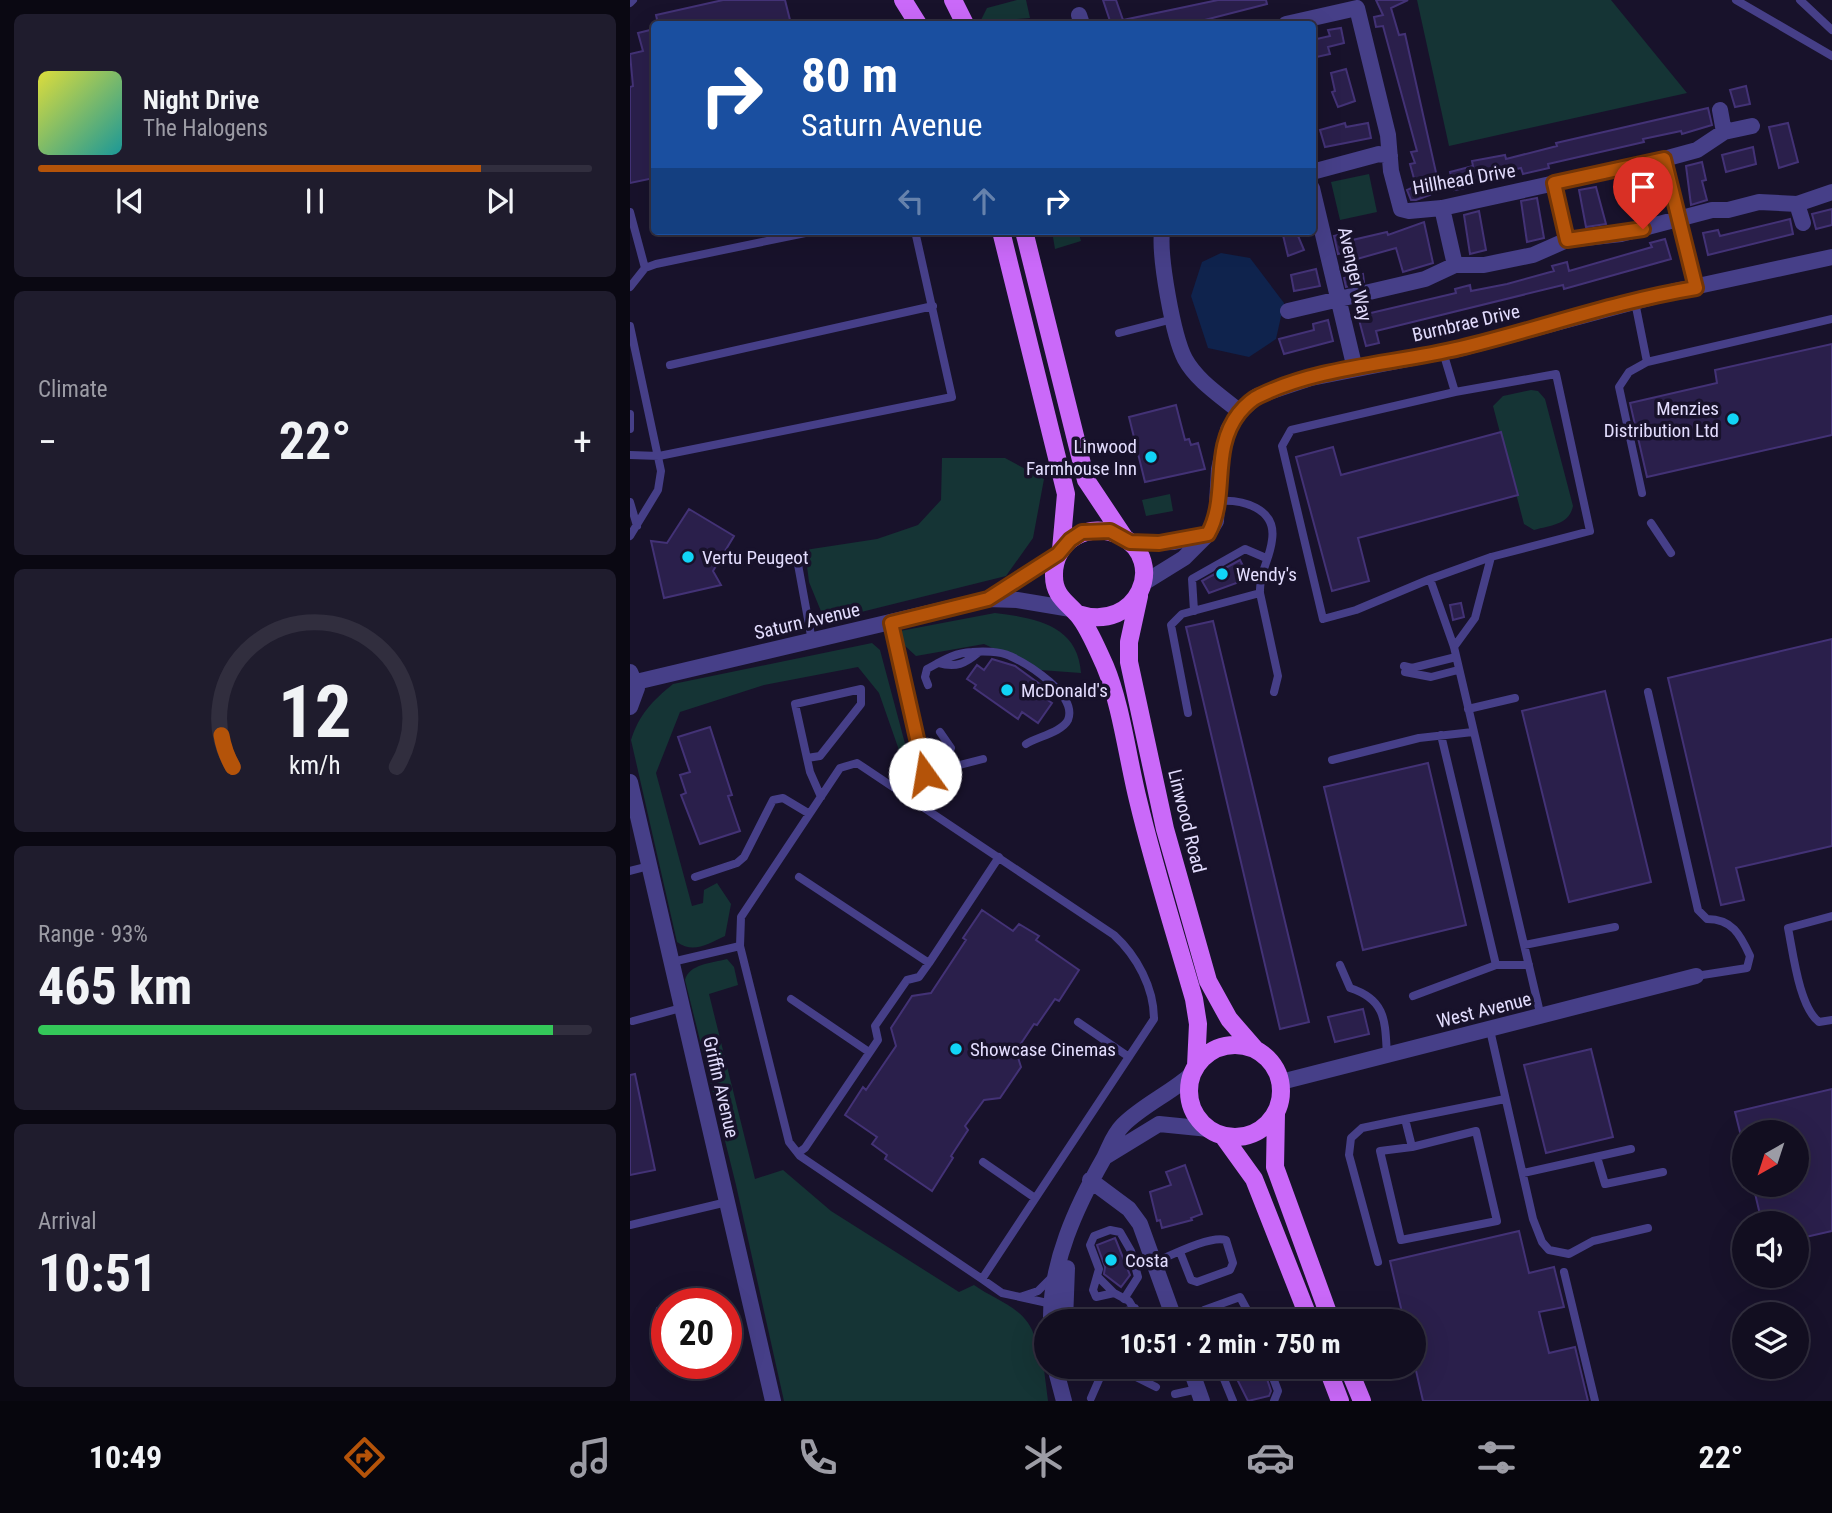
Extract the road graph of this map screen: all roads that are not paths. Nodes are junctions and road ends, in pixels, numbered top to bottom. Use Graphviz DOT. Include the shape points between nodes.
graph roads {
  1 [pos="903,0"];
  2 [pos="953,0"];
  3 [pos="1736,0"];
  4 [pos="1800,0"];
  5 [pos="1359,4"];
  6 [pos="916,21"];
  7 [pos="964,21"];
  8 [pos="1297,21"];
  9 [pos="1832,30"];
  10 [pos="1832,56"];
  11 [pos="1720,110"];
  12 [pos="1752,126"];
  13 [pos="1724,132"];
  14 [pos="1390,156"];
  15 [pos="1664,159"];
  16 [pos="1316,171"];
  17 [pos="1554,183"];
  18 [pos="1832,192"];
  19 [pos="1316,201"];
  20 [pos="1797,204"];
  21 [pos="1442,208"];
  22 [pos="630,212"];
  23 [pos="1672,221"];
  24 [pos="1803,223"];
  25 [pos="798,235"];
  26 [pos="916,235"];
  27 [pos="1002,235"];
  28 [pos="1025,235"];
  29 [pos="1162,235"];
  30 [pos="630,236"];
  31 [pos="1567,240"];
  32 [pos="638,241"];
  33 [pos="1832,257"];
  34 [pos="1455,265"];
  35 [pos="645,268"];
  36 [pos="630,287"];
  37 [pos="1696,288"];
  38 [pos="1345,299"];
  39 [pos="1635,302"];
  40 [pos="933,306"];
  41 [pos="1288,311"];
  42 [pos="1174,318"];
  43 [pos="1832,319"];
  44 [pos="630,326"];
  45 [pos="1119,333"];
  46 [pos="632,341"];
  47 [pos="1443,352"];
  48 [pos="1647,362"];
  49 [pos="670,365"];
  50 [pos="1355,369"];
  51 [pos="1455,392"];
  52 [pos="1240,412"];
  53 [pos="630,414"];
  54 [pos="630,429"];
  55 [pos="630,455"];
  56 [pos="659,456"];
  57 [pos="1643,493"];
  58 [pos="1218,501"];
  59 [pos="630,502"];
  60 [pos="1651,523"];
  61 [pos="637,526"];
  62 [pos="1208,534"];
  63 [pos="630,536"];
  64 [pos="1127,540"];
  65 [pos="1059,552"];
  66 [pos="1671,553"];
  67 [pos="1491,557"];
  68 [pos="1266,558"];
  69 [pos="797,559"];
  70 [pos="1430,579"];
  71 [pos="1141,587"];
  72 [pos="1260,593"];
  73 [pos="988,599"];
  74 [pos="1194,611"];
  75 [pos="1074,612"];
  76 [pos="891,623"];
  77 [pos="812,642"];
  78 [pos="1454,647"];
  79 [pos="1456,657"];
  80 [pos="1458,670"];
  81 [pos="633,677"];
  82 [pos="928,685"];
  83 [pos="1274,692"];
  84 [pos="1648,692"];
  85 [pos="1515,698"];
  86 [pos="630,707"];
  87 [pos="1468,709"];
  88 [pos="1188,713"];
  89 [pos="940,732"];
  90 [pos="1473,732"];
  91 [pos="1441,735"];
  92 [pos="1026,744"];
  93 [pos="920,752"];
  94 [pos="807,758"];
  95 [pos="984,759"];
  96 [pos="1332,760"];
  97 [pos="630,782"];
  98 [pos="821,797"];
  99 [pos="808,813"];
  100 [pos="999,858"];
  101 [pos="649,866"];
  102 [pos="630,872"];
  103 [pos="695,877"];
  104 [pos="799,877"];
  105 [pos="1832,916"];
  106 [pos="1615,927"];
  107 [pos="1524,945"];
  108 [pos="740,946"];
  109 [pos="672,962"];
  110 [pos="929,963"];
  111 [pos="1340,965"];
  112 [pos="1496,965"];
  113 [pos="1529,965"];
  114 [pos="1696,976"];
  115 [pos="1413,996"];
  116 [pos="791,999"];
  117 [pos="681,1007"];
  118 [pos="1541,1017"];
  119 [pos="1832,1020"];
  120 [pos="633,1021"];
  121 [pos="1078,1022"];
  122 [pos="1490,1030"];
  123 [pos="1255,1049"];
  124 [pos="869,1052"];
  125 [pos="1387,1056"];
  126 [pos="1129,1058"];
  127 [pos="1194,1070"];
  128 [pos="1281,1082"];
  129 [pos="1505,1098"];
  130 [pos="1276,1113"];
  131 [pos="1405,1119"];
  132 [pos="1216,1132"];
  133 [pos="1412,1147"];
  134 [pos="1631,1149"];
  135 [pos="798,1153"];
  136 [pos="1105,1157"];
  137 [pos="1597,1157"];
  138 [pos="983,1162"];
  139 [pos="1662,1172"];
  140 [pos="1523,1173"];
  141 [pos="1090,1180"];
  142 [pos="1035,1198"];
  143 [pos="727,1202"];
  144 [pos="630,1225"];
  145 [pos="1648,1228"];
  146 [pos="1068,1232"];
  147 [pos="1180,1252"];
  148 [pos="1378,1262"];
  149 [pos="1067,1263"];
  150 [pos="1153,1263"];
  151 [pos="1564,1272"];
  152 [pos="1098,1277"];
  153 [pos="982,1279"];
  154 [pos="1114,1293"];
  155 [pos="1017,1297"];
  156 [pos="1124,1298"];
  157 [pos="1135,1308"];
  158 [pos="1042,1309"];
  159 [pos="1052,1309"];
  160 [pos="1054,1309"];
  161 [pos="1065,1309"];
  162 [pos="1132,1309"];
  163 [pos="1166,1309"];
  164 [pos="1207,1309"];
  165 [pos="1246,1309"];
  166 [pos="1305,1309"];
  167 [pos="1327,1309"];
  168 [pos="1058,1379"];
  169 [pos="1063,1379"];
  170 [pos="1225,1379"];
  171 [pos="1274,1379"];
  172 [pos="1332,1379"];
  173 [pos="1353,1379"];
  174 [pos="1156,1387"];
  175 [pos="1175,1394"];
  176 [pos="1200,1395"];
  177 [pos="1091,1398"];
  178 [pos="773,1401"];
  179 [pos="1064,1401"];
  180 [pos="1233,1401"];
  181 [pos="1274,1401"];
  182 [pos="1340,1401"];
  183 [pos="1362,1401"];
  184 [pos="1595,1401"];
  1 -- 6 [label="main road"];
  2 -- 7 [label="main road"];
  3 -- 10 [label="lane"];
  4 -- 9 [label="lane"];
  5 -- 8 [label="street"];
  5 -- 14 [label="street"];
  11 -- 13 [label="street"];
  12 -- 13 [label="street, Hillhead Drive"];
  13 -- 15 [label="street, Hillhead Drive" via="1697,150"];
  14 -- 16 [label="street" via="1379,154"];
  14 -- 21 [label="street, Hillhead Drive" via="1401,209"];
  15 -- 17 [label="street, Hillhead Drive"];
  15 -- 23 [label="street"];
  17 -- 21 [label="street, Hillhead Drive"];
  17 -- 31 [label="street"];
  18 -- 20 [label="street"];
  19 -- 38 [label="street, Avenger Way"];
  20 -- 23 [label="street" via="1759,202"];
  20 -- 24 [label="street"];
  21 -- 34 [label="street"];
  22 -- 32 [label="lane"];
  23 -- 31 [label="street" via="1621,234"];
  23 -- 37 [label="street"];
  25 -- 35 [label="lane"];
  26 -- 40 [label="lane"];
  27 -- 65 [label="main road" via="1066,494"];
  28 -- 64 [label="main road" via="1086,480"];
  29 -- 42 [label="street"];
  30 -- 32 [label="lane"];
  31 -- 34 [label="street" via="1533,255 1484,265"];
  32 -- 35 [label="lane"];
  33 -- 37 [label="street, Burnbrae Drive"];
  34 -- 38 [label="street" via="1425,279"];
  35 -- 36 [label="lane"];
  37 -- 39 [label="street, Burnbrae Drive"];
  38 -- 41 [label="street"];
  38 -- 50 [label="street, Avenger Way"];
  39 -- 47 [label="street, Burnbrae Drive"];
  39 -- 48 [label="lane"];
  40 -- 49 [label="lane"];
  40 -- 56 [label="lane" via="952,397"];
  42 -- 45 [label="lane"];
  42 -- 52 [label="street" via="1185,358 1203,382"];
  43 -- 48 [label="lane"];
  44 -- 46 [label="lane"];
  46 -- 56 [label="lane"];
  47 -- 50 [label="street, Burnbrae Drive"];
  47 -- 51 [label="lane"];
  48 -- 57 [label="lane" via="1629,372 1619,387"];
  50 -- 52 [label="street, Burnbrae Drive" via="1257,396"];
  51 -- 67 [label="lane" via="1556,374 1590,531"];
  51 -- 70 [label="lane" via="1291,430 1282,446 1323,619"];
  52 -- 58 [label="street, Burnbrae Drive" via="1228,430"];
  53 -- 54 [label="lane"];
  55 -- 56 [label="lane"];
  56 -- 61 [label="lane" via="658,490"];
  58 -- 62 [label="street, Burnbrae Drive" via="1216,521"];
  58 -- 68 [label="lane" via="1236,499 1256,506 1268,519 1272,540"];
  59 -- 61 [label="lane"];
  60 -- 66 [label="lane"];
  61 -- 63 [label="lane"];
  62 -- 64 [label="street" via="1174,542"];
  62 -- 71 [label="street, Burnbrae Drive" via="1184,558"];
  64 -- 65 [label="main road" via="1096,530 1082,532"];
  64 -- 71 [label="main road" via="1141,560"];
  65 -- 73 [label="street, Saturn Avenue"];
  65 -- 75 [label="main road" via="1054,578 1058,593"];
  67 -- 70 [label="lane"];
  67 -- 78 [label="lane" via="1475,618"];
  68 -- 72 [label="lane"];
  68 -- 74 [label="lane" via="1245,549 1192,579"];
  69 -- 77 [label="lane"];
  70 -- 78 [label="lane"];
  71 -- 75 [label="main road" via="1133,603 1107,618 1092,619"];
  71 -- 123 [label="main road, Linwood Road" via="1129,662 1166,829 1208,981 1229,1019"];
  72 -- 74 [label="lane"];
  72 -- 83 [label="lane" via="1278,676"];
  73 -- 75 [label="street, Saturn Avenue"];
  73 -- 76 [label="street, Saturn Avenue"];
  74 -- 88 [label="lane" via="1182,614 1171,625"];
  75 -- 127 [label="main road" via="1106,669 1194,999 1198,1024"];
  76 -- 77 [label="street, Saturn Avenue"];
  76 -- 93 [label="lane"];
  77 -- 81 [label="street, Saturn Avenue"];
  78 -- 79 [label="lane"];
  79 -- 80 [label="lane"];
  79 -- 80 [label="lane" via="1404,669 1431,677"];
  80 -- 87 [label="lane"];
  81 -- 86 [label="street" via="636,697"];
  82 -- 92 [label="lane" via="927,669 947,656 1008,654 1065,696 1068,719 1060,729"];
  84 -- 114 [label="lane" via="1698,910 1707,919 1722,919 1734,928 1750,956 1747,968"];
  85 -- 87 [label="lane"];
  87 -- 90 [label="lane"];
  89 -- 93 [label="lane" via="951,748 944,761 926,758"];
  90 -- 91 [label="lane"];
  90 -- 107 [label="lane"];
  91 -- 96 [label="lane"];
  91 -- 112 [label="lane"];
  93 -- 95 [label="lane" via="925,774"];
  94 -- 94 [label="lane" via="795,704 861,689 861,704 820,756"];
  94 -- 98 [label="lane"];
  97 -- 101 [label="street, Griffin Avenue"];
  98 -- 99 [label="lane"];
  98 -- 100 [label="lane" via="840,768 857,763"];
  99 -- 103 [label="lane" via="783,797 773,800 744,857"];
  99 -- 108 [label="lane" via="741,917"];
  100 -- 110 [label="lane"];
  100 -- 126 [label="lane" via="1134,953 1154,1006 1154,1020"];
  101 -- 102 [label="lane"];
  101 -- 109 [label="street, Griffin Avenue"];
  104 -- 110 [label="lane"];
  105 -- 119 [label="lane" via="1788,928 1809,1010 1819,1021"];
  106 -- 107 [label="lane"];
  107 -- 113 [label="lane"];
  108 -- 109 [label="lane"];
  108 -- 135 [label="lane" via="789,1142"];
  109 -- 117 [label="street, Griffin Avenue"];
  110 -- 124 [label="lane" via="919,977 907,980 875,1026 878,1040"];
  111 -- 125 [label="lane" via="1350,988 1366,993 1381,1009"];
  112 -- 113 [label="lane"];
  112 -- 115 [label="lane"];
  113 -- 118 [label="lane"];
  114 -- 118 [label="street, West Avenue"];
  116 -- 124 [label="lane"];
  117 -- 120 [label="lane"];
  117 -- 143 [label="street, Griffin Avenue"];
  118 -- 122 [label="street, West Avenue"];
  121 -- 126 [label="lane"];
  122 -- 125 [label="street, West Avenue"];
  122 -- 129 [label="lane"];
  123 -- 127 [label="main road" via="1226,1046 1212,1051"];
  123 -- 128 [label="main road" via="1276,1069"];
  124 -- 135 [label="lane"];
  125 -- 128 [label="street, West Avenue"];
  126 -- 142 [label="lane"];
  127 -- 132 [label="main road" via="1191,1103 1197,1118"];
  127 -- 136 [label="street" via="1172,1092 1124,1125"];
  128 -- 130 [label="main road"];
  129 -- 131 [label="lane"];
  129 -- 140 [label="lane"];
  130 -- 132 [label="main road" via="1254,1134 1238,1137"];
  130 -- 167 [label="main road" via="1275,1167"];
  131 -- 133 [label="lane"];
  131 -- 148 [label="lane" via="1362,1128 1351,1138 1349,1155"];
  132 -- 136 [label="street" via="1159,1124"];
  132 -- 166 [label="main road" via="1254,1179"];
  133 -- 133 [label="lane" via="1476,1131 1497,1221 1401,1240 1380,1151"];
  134 -- 137 [label="lane"];
  135 -- 153 [label="lane"];
  136 -- 141 [label="street"];
  137 -- 139 [label="lane" via="1605,1184"];
  137 -- 140 [label="lane"];
  138 -- 142 [label="lane"];
  140 -- 145 [label="lane" via="1533,1219 1549,1250 1576,1252 1593,1241"];
  141 -- 146 [label="street"];
  141 -- 150 [label="street" via="1135,1216"];
  142 -- 153 [label="lane"];
  143 -- 144 [label="lane"];
  143 -- 178 [label="street, Griffin Avenue"];
  146 -- 149 [label="street"];
  146 -- 155 [label="lane" via="1051,1279 1038,1291"];
  146 -- 159 [label="street"];
  147 -- 147 [label="lane" via="1218,1237 1226,1240 1233,1263 1230,1270 1197,1282 1191,1280"];
  147 -- 150 [label="lane"];
  149 -- 160 [label="lane" via="1060,1301"];
  149 -- 161 [label="street"];
  150 -- 163 [label="street"];
  151 -- 184 [label="lane"];
  152 -- 154 [label="lane"];
  152 -- 154 [label="lane" via="1093,1290 1096,1297"];
  152 -- 156 [label="lane" via="1090,1245 1094,1236 1120,1232 1138,1277"];
  153 -- 155 [label="lane"];
  154 -- 156 [label="lane"];
  155 -- 158 [label="lane"];
  156 -- 157 [label="lane"];
  157 -- 162 [label="lane"];
  164 -- 165 [label="lane" via="1240,1297"];
  168 -- 179 [label="street"];
  169 -- 179 [label="street"];
  170 -- 180 [label="lane"];
  171 -- 181 [label="lane" via="1278,1391"];
  172 -- 182 [label="main road"];
  173 -- 183 [label="main road"];
  174 -- 177 [label="lane" via="1106,1371"];
  175 -- 176 [label="lane"];
}
